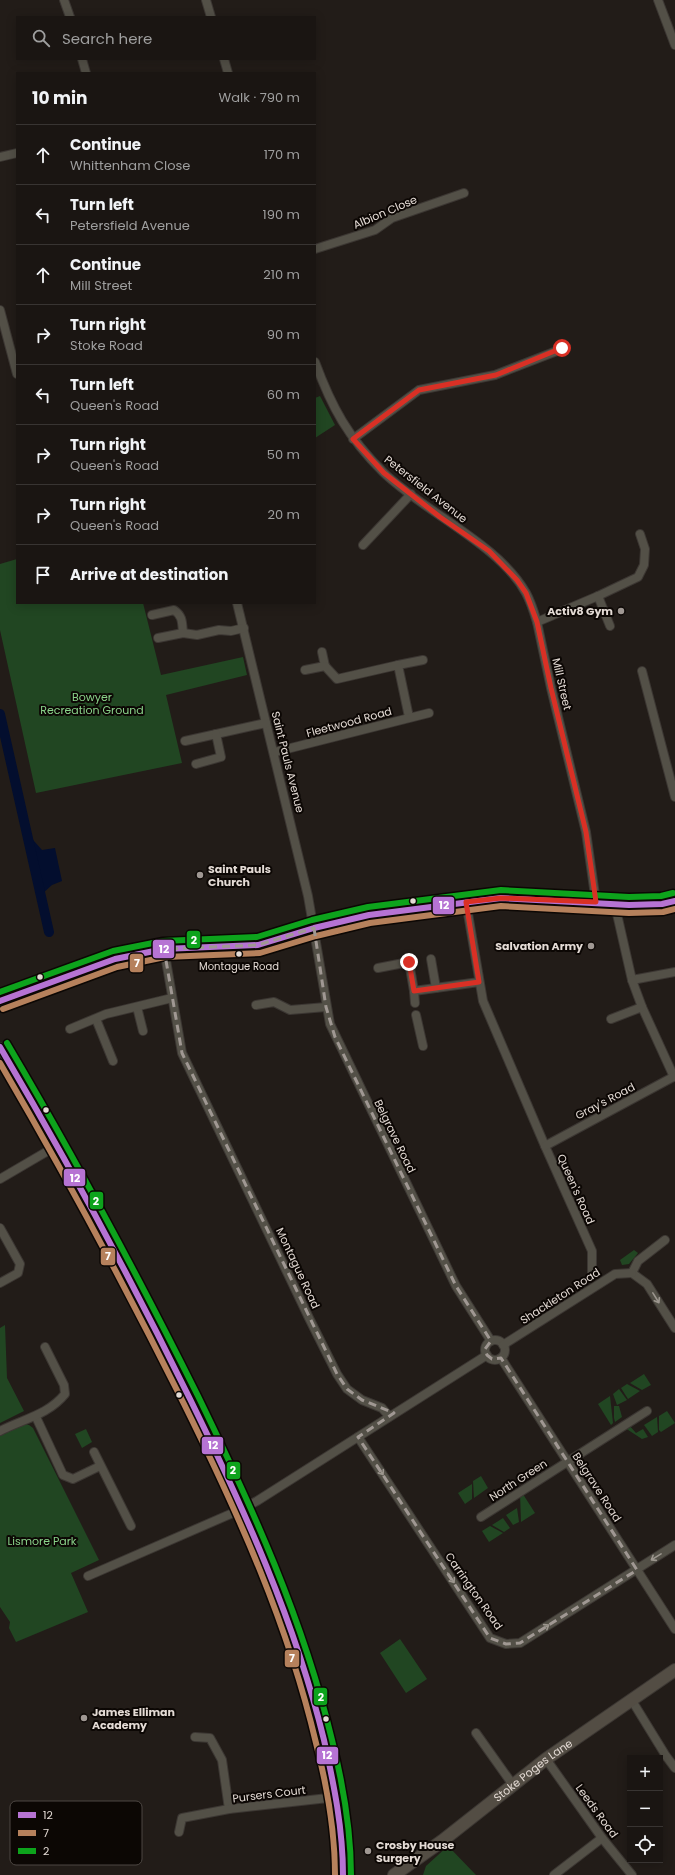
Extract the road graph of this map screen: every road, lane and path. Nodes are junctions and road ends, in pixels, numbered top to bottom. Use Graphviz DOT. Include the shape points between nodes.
graph roads {
  1 [pos="64,0"];
  2 [pos="206,0"];
  3 [pos="658,0"];
  4 [pos="70,16"];
  5 [pos="211,16"];
  6 [pos="675,45"];
  7 [pos="82,60"];
  8 [pos="224,60"];
  9 [pos="86,72"];
  10 [pos="228,72"];
  11 [pos="16,153"];
  12 [pos="0,157"];
  13 [pos="464,193"];
  14 [pos="316,249"];
  15 [pos="0,310"];
  16 [pos="562,348"];
  17 [pos="316,364"];
  18 [pos="16,370"];
  19 [pos="353,439"];
  20 [pos="411,494"];
  21 [pos="640,534"];
  22 [pos="364,545"];
  23 [pos="598,596"];
  24 [pos="237,604"];
  25 [pos="152,615"];
  26 [pos="537,622"];
  27 [pos="610,626"];
  28 [pos="244,628"];
  29 [pos="183,634"];
  30 [pos="158,638"];
  31 [pos="322,652"];
  32 [pos="423,660"];
  33 [pos="398,665"];
  34 [pos="325,666"];
  35 [pos="305,670"];
  36 [pos="642,671"];
  37 [pos="429,714"];
  38 [pos="409,718"];
  39 [pos="266,723"];
  40 [pos="216,734"];
  41 [pos="185,741"];
  42 [pos="275,752"];
  43 [pos="196,764"];
  44 [pos="675,797"];
  45 [pos="675,901"];
  46 [pos="466,902"];
  47 [pos="596,902"];
  48 [pos="617,903"];
  49 [pos="314,928"];
  50 [pos="164,949"];
  51 [pos="430,959"];
  52 [pos="378,968"];
  53 [pos="675,972"];
  54 [pos="632,980"];
  55 [pos="479,982"];
  56 [pos="436,988"];
  57 [pos="414,991"];
  58 [pos="172,998"];
  59 [pos="0,1001"];
  60 [pos="415,1003"];
  61 [pos="256,1005"];
  62 [pos="326,1006"];
  63 [pos="137,1007"];
  64 [pos="642,1007"];
  65 [pos="416,1014"];
  66 [pos="96,1019"];
  67 [pos="611,1019"];
  68 [pos="70,1029"];
  69 [pos="143,1031"];
  70 [pos="423,1046"];
  71 [pos="0,1047"];
  72 [pos="113,1060"];
  73 [pos="674,1077"];
  74 [pos="58,1145"];
  75 [pos="545,1146"];
  76 [pos="0,1178"];
  77 [pos="0,1228"];
  78 [pos="665,1240"];
  79 [pos="592,1273"];
  80 [pos="632,1273"];
  81 [pos="0,1283"];
  82 [pos="675,1328"];
  83 [pos="491,1341"];
  84 [pos="503,1345"];
  85 [pos="45,1347"];
  86 [pos="487,1355"];
  87 [pos="501,1358"];
  88 [pos="647,1411"];
  89 [pos="389,1416"];
  90 [pos="36,1417"];
  91 [pos="0,1431"];
  92 [pos="358,1437"];
  93 [pos="94,1452"];
  94 [pos="567,1461"];
  95 [pos="100,1466"];
  96 [pos="242,1509"];
  97 [pos="481,1517"];
  98 [pos="131,1526"];
  99 [pos="675,1545"];
  100 [pos="637,1570"];
  101 [pos="88,1576"];
  102 [pos="675,1629"];
  103 [pos="675,1670"];
  104 [pos="631,1699"];
  105 [pos="476,1733"];
  106 [pos="196,1737"];
  107 [pos="546,1759"];
  108 [pos="675,1768"];
  109 [pos="513,1785"];
  110 [pos="337,1797"];
  111 [pos="229,1810"];
  112 [pos="179,1832"];
  113 [pos="602,1838"];
  114 [pos="343,1875"];
  115 [pos="394,1875"];
  116 [pos="554,1875"];
  117 [pos="632,1875"];
  1 -- 4 [label="street"];
  2 -- 5 [label="street"];
  3 -- 6 [label="street"];
  7 -- 9 [label="street"];
  8 -- 10 [label="street"];
  11 -- 12 [label="street"];
  13 -- 14 [label="street, Albion Close" via="392,218 375,230"];
  15 -- 18 [label="street"];
  16 -- 19 [label="street" via="496,375 419,390"];
  17 -- 19 [label="street, Petersfield Avenue" via="336,411"];
  19 -- 20 [label="street, Petersfield Avenue" via="384,473"];
  20 -- 22 [label="street"];
  20 -- 26 [label="street, Petersfield Avenue" via="502,563 526,593"];
  21 -- 23 [label="street" via="644,549 644,565 638,577"];
  23 -- 26 [label="street"];
  23 -- 27 [label="street"];
  24 -- 28 [label="street, Saint Pauls Avenue"];
  25 -- 29 [label="street" via="174,610 180,614"];
  26 -- 47 [label="street, Mill Street" via="586,832"];
  28 -- 29 [label="street" via="197,635"];
  28 -- 39 [label="street, Saint Pauls Avenue"];
  29 -- 30 [label="street"];
  31 -- 34 [label="street"];
  32 -- 33 [label="street"];
  33 -- 34 [label="street" via="337,679"];
  33 -- 38 [label="street"];
  34 -- 35 [label="street"];
  36 -- 44 [label="street"];
  37 -- 38 [label="street, Fleetwood Road"];
  38 -- 42 [label="street, Fleetwood Road"];
  39 -- 40 [label="street"];
  39 -- 42 [label="street, Saint Pauls Avenue"];
  40 -- 41 [label="street"];
  40 -- 43 [label="street" via="221,757"];
  42 -- 49 [label="street, Saint Pauls Avenue"];
  45 -- 48 [label="main road" via="662,904"];
  46 -- 47 [label="main road" via="501,898"];
  46 -- 49 [label="main road" via="369,915"];
  46 -- 55 [label="street, Queen's Road"];
  47 -- 48 [label="main road"];
  48 -- 54 [label="street" via="618,921"];
  49 -- 50 [label="main road" via="258,945"];
  49 -- 62 [label="street, Belgrave Road"];
  50 -- 58 [label="street, Montague Road"];
  50 -- 59 [label="main road" via="115,959"];
  51 -- 56 [label="street"];
  52 -- 57 [label="street" via="409,962"];
  53 -- 54 [label="street"];
  54 -- 64 [label="street"];
  55 -- 56 [label="street"];
  55 -- 75 [label="street, Queen's Road" via="483,1001"];
  56 -- 57 [label="street"];
  57 -- 60 [label="street"];
  58 -- 63 [label="street"];
  58 -- 89 [label="street, Montague Road" via="182,1053 337,1374 347,1388 362,1400 382,1408"];
  61 -- 62 [label="street" via="274,1002 290,1010"];
  62 -- 83 [label="street, Belgrave Road" via="335,1036 456,1286"];
  63 -- 66 [label="street"];
  63 -- 69 [label="street"];
  64 -- 67 [label="street"];
  64 -- 73 [label="street"];
  65 -- 70 [label="street"];
  66 -- 68 [label="street"];
  66 -- 72 [label="street"];
  71 -- 74 [label="street"];
  73 -- 75 [label="street, Gray's Road"];
  74 -- 76 [label="street"];
  74 -- 96 [label="street" via="181,1380"];
  75 -- 79 [label="street, Queen's Road" via="592,1251"];
  77 -- 81 [label="street" via="20,1264 18,1273"];
  78 -- 80 [label="street" via="638,1261"];
  80 -- 82 [label="street, one-way" via="647,1284"];
  80 -- 84 [label="street, Shackleton Road" via="615,1274 604,1280"];
  83 -- 84 [label="street" via="496,1340"];
  83 -- 86 [label="street" via="485,1349"];
  84 -- 87 [label="street" via="505,1350"];
  85 -- 90 [label="street" via="64,1385 65,1394 57,1403"];
  86 -- 87 [label="street" via="492,1359"];
  86 -- 89 [label="street"];
  87 -- 94 [label="street, Belgrave Road"];
  88 -- 94 [label="street, North Green"];
  89 -- 92 [label="street"];
  90 -- 91 [label="street" via="17,1422"];
  90 -- 95 [label="street" via="63,1475 73,1479"];
  92 -- 96 [label="street"];
  92 -- 100 [label="street, Carrington Road, one-way" via="490,1638 506,1644 520,1643"];
  93 -- 95 [label="street"];
  94 -- 97 [label="street, North Green"];
  94 -- 100 [label="street, Belgrave Road"];
  95 -- 98 [label="street"];
  96 -- 101 [label="street"];
  96 -- 110 [label="street" via="295,1638 313,1695"];
  99 -- 100 [label="street, Carrington Road, one-way"];
  100 -- 102 [label="street, Belgrave Road"];
  103 -- 104 [label="main road, Stoke Poges Lane"];
  104 -- 107 [label="main road, Stoke Poges Lane"];
  104 -- 108 [label="street"];
  105 -- 109 [label="street"];
  106 -- 111 [label="street, Pursers Court" via="210,1738 222,1760"];
  107 -- 109 [label="main road, Stoke Poges Lane"];
  107 -- 113 [label="street, Leeds Road"];
  109 -- 115 [label="main road, Stoke Poges Lane"];
  110 -- 111 [label="street, Pursers Court"];
  110 -- 114 [label="street"];
  111 -- 112 [label="street, Pursers Court" via="182,1818"];
  113 -- 116 [label="street"];
  113 -- 117 [label="street, Leeds Road"];
}
